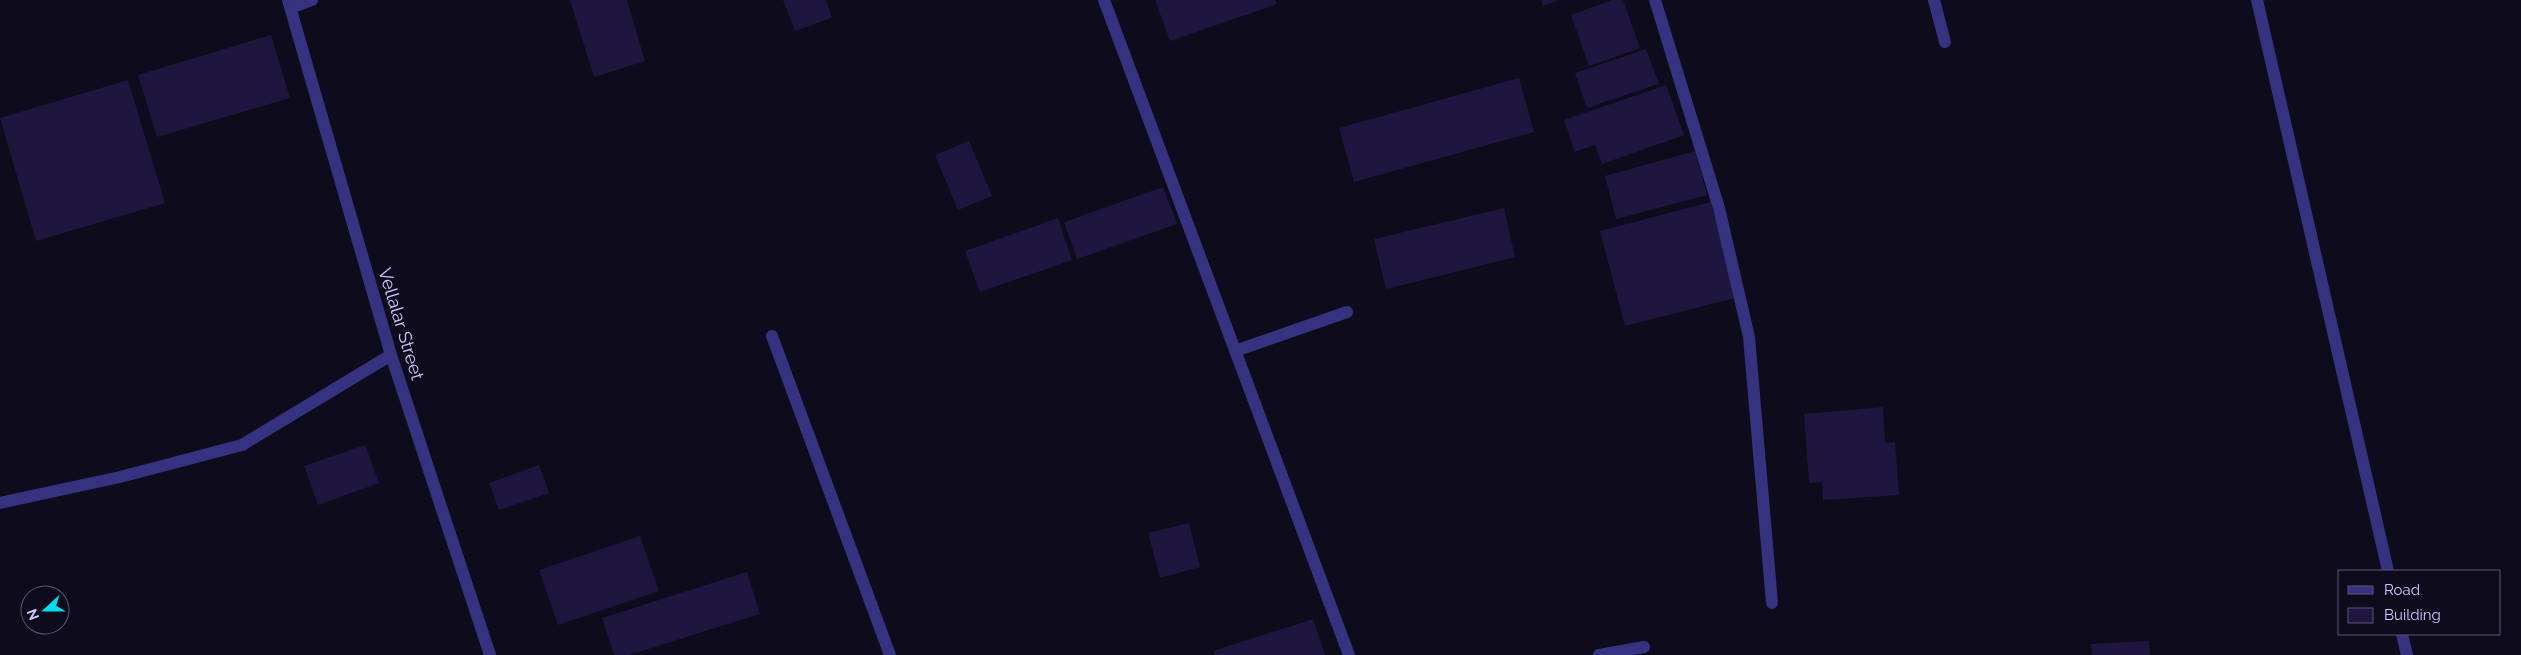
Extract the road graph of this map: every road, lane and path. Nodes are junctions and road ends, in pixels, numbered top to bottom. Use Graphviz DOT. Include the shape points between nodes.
graph roads {
  1 [pos="312,0"];
  2 [pos="1104,0"];
  3 [pos="1655,0"];
  4 [pos="1934,0"];
  5 [pos="2257,0"];
  6 [pos="290,4"];
  7 [pos="1945,42"];
  8 [pos="1347,312"];
  9 [pos="772,336"];
  10 [pos="1235,351"];
  11 [pos="390,355"];
  12 [pos="0,503"];
  13 [pos="2388,570"];
  14 [pos="1772,603"];
  15 [pos="2402,635"];
  16 [pos="1644,647"];
  17 [pos="490,655"];
  18 [pos="890,655"];
  19 [pos="1349,655"];
  20 [pos="1599,655"];
  21 [pos="2407,655"];
  1 -- 6 [label="street"];
  2 -- 10 [label="street"];
  3 -- 14 [label="street" via="1719,208 1749,337"];
  4 -- 7 [label="street"];
  5 -- 13 [label="street"];
  6 -- 11 [label="street, Vellalar Street"];
  8 -- 10 [label="street"];
  9 -- 18 [label="street"];
  10 -- 19 [label="street"];
  11 -- 12 [label="street" via="242,445 120,478"];
  11 -- 17 [label="street, Vellalar Street"];
  15 -- 21 [label="street"];
  16 -- 20 [label="street"];
}
